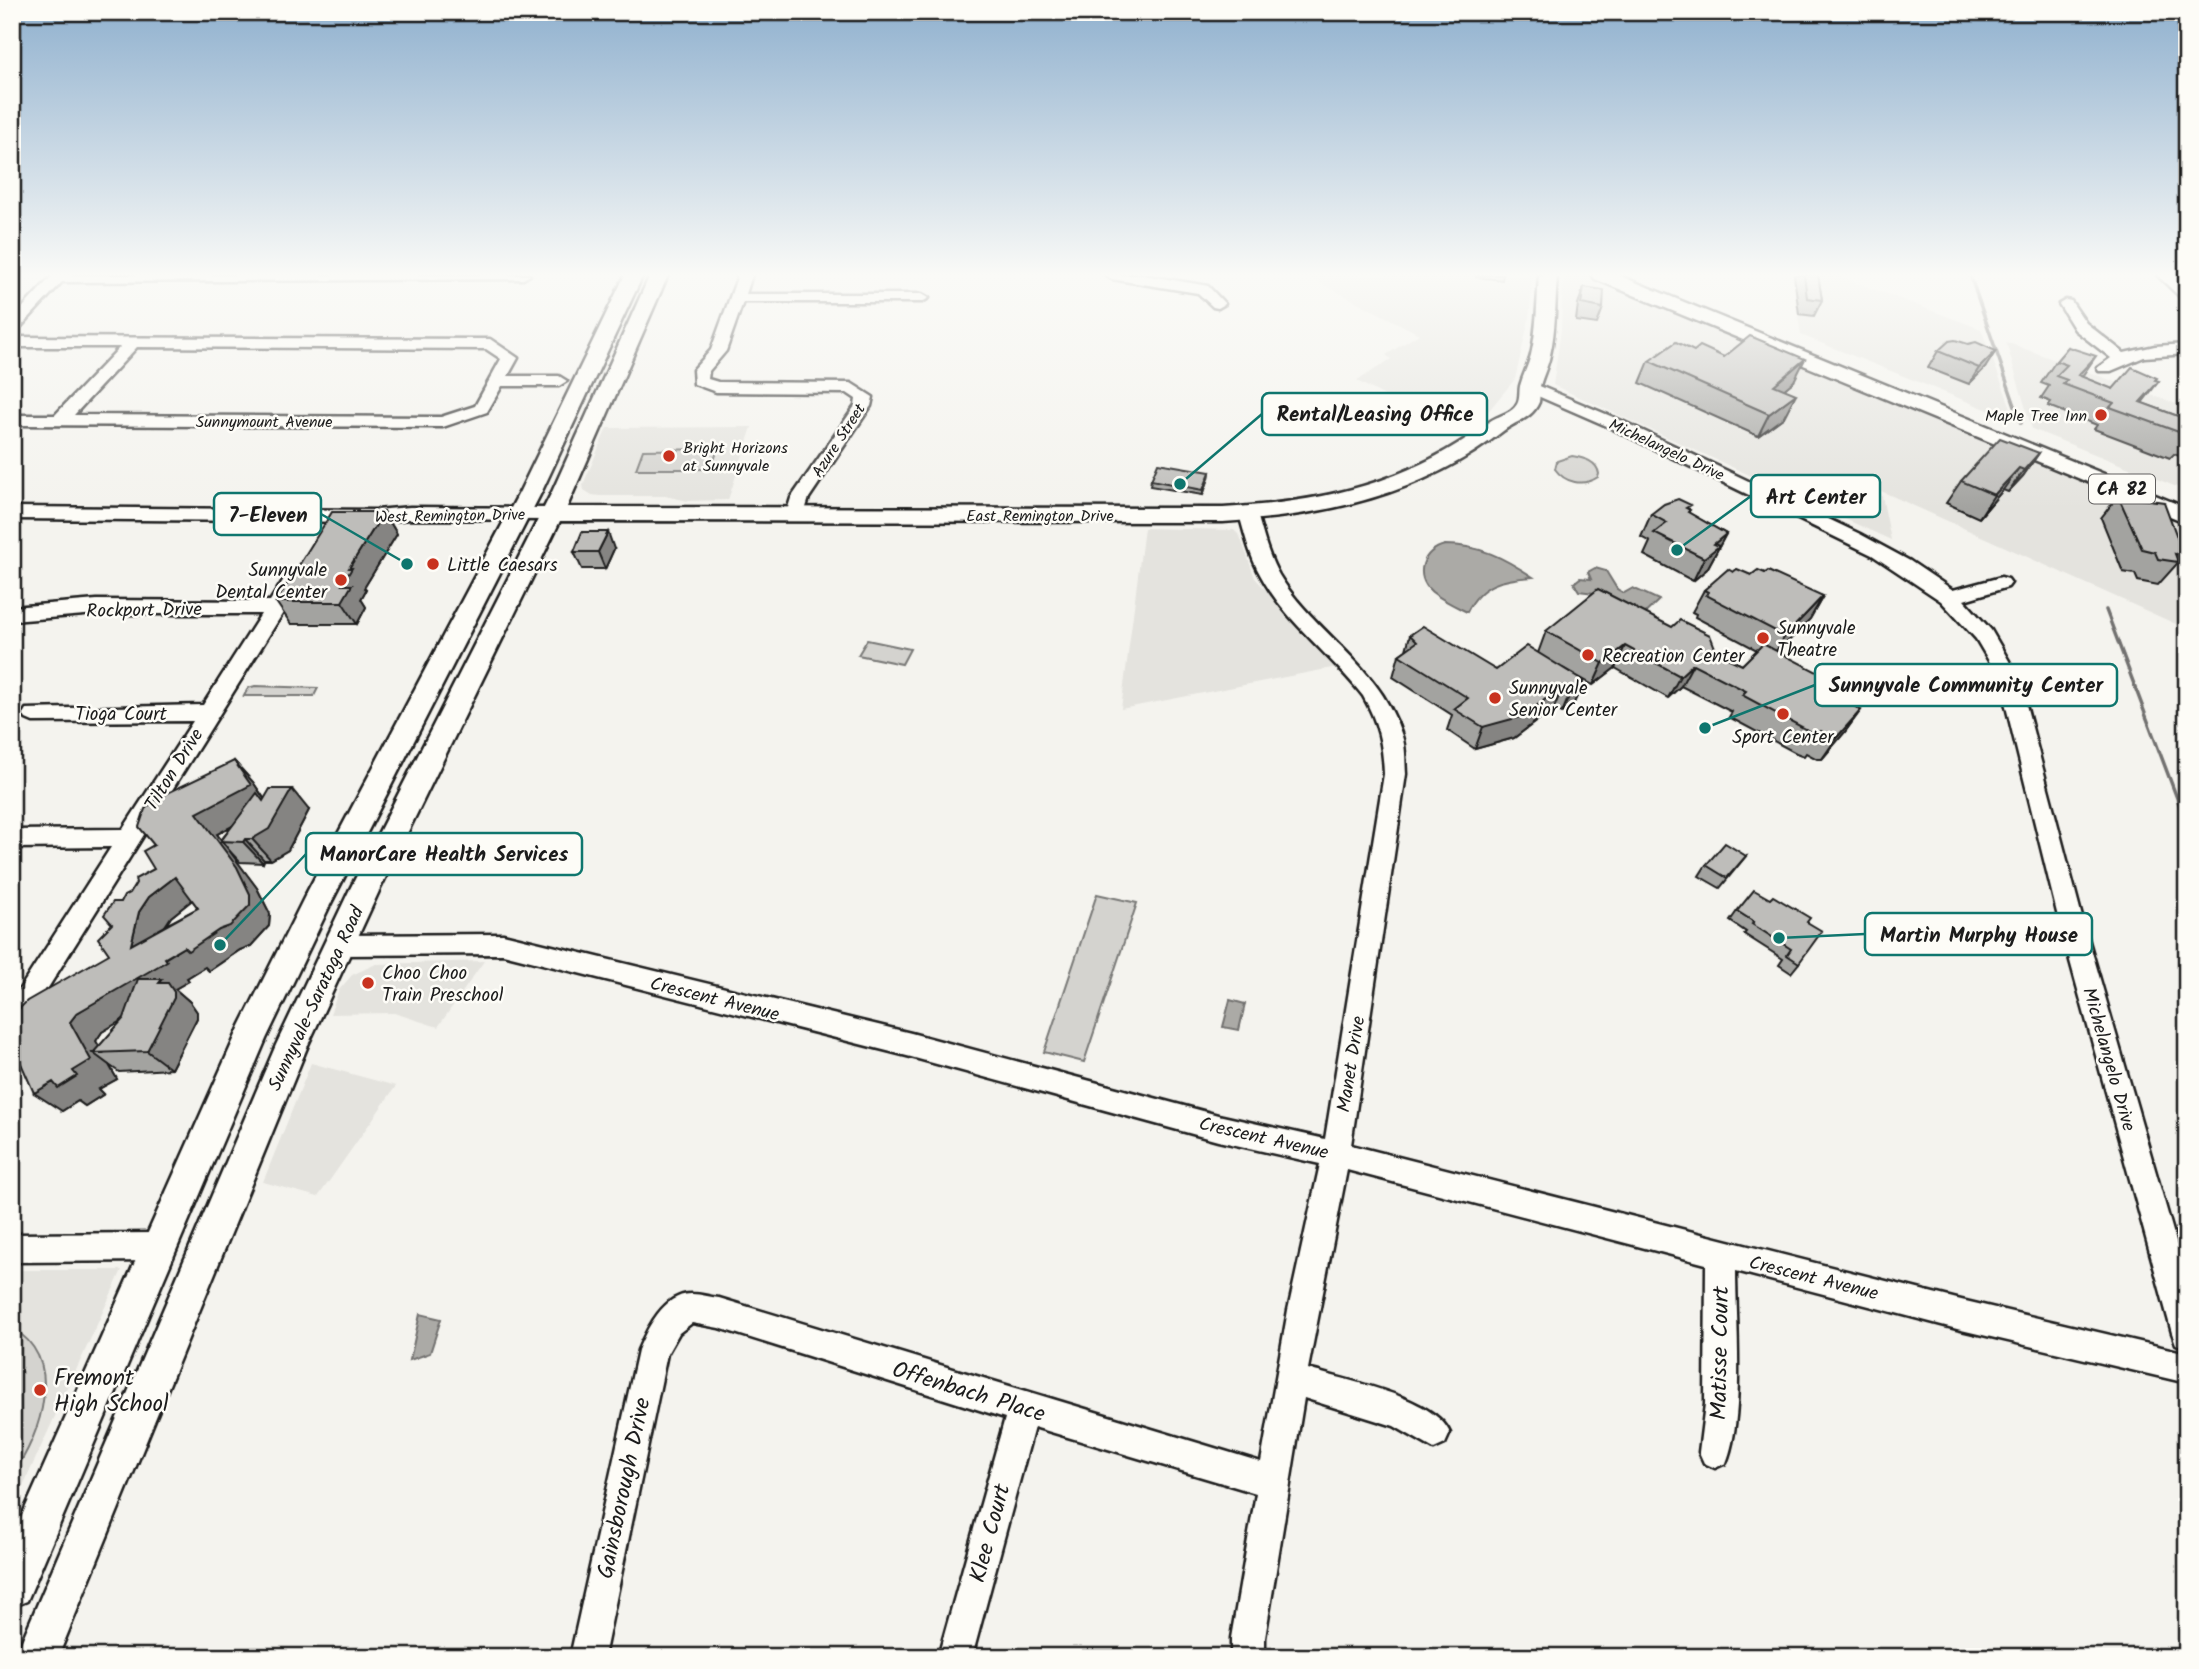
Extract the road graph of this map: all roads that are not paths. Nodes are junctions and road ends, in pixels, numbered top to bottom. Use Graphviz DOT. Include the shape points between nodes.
graph roads {
  1 [pos="123,353"];
  2 [pos="503,353"];
  3 [pos="597,353"];
  4 [pos="624,353"];
  5 [pos="716,353"];
  6 [pos="1541,353"];
  7 [pos="1788,353"];
  8 [pos="1825,353"];
  9 [pos="2114,353"];
  10 [pos="2143,353"];
  11 [pos="2120,357"];
  12 [pos="2105,368"];
  13 [pos="499,381"];
  14 [pos="559,381"];
  15 [pos="1530,387"];
  16 [pos="60,420"];
  17 [pos="12,421"];
  18 [pos="2057,462"];
  19 [pos="2113,470"];
  20 [pos="2124,490"];
  21 [pos="2187,500"];
  22 [pos="2187,507"];
  23 [pos="12,513"];
  24 [pos="519,514"];
  25 [pos="552,514"];
  26 [pos="795,514"];
  27 [pos="1248,514"];
  28 [pos="334,516"];
  29 [pos="2187,516"];
  30 [pos="318,541"];
  31 [pos="304,564"];
  32 [pos="2001,583"];
  33 [pos="1949,597"];
  34 [pos="276,608"];
  35 [pos="12,614"];
  36 [pos="209,713"];
  37 [pos="33,714"];
  38 [pos="130,838"];
  39 [pos="12,839"];
  40 [pos="338,945"];
  41 [pos="12,1023"];
  42 [pos="1336,1154"];
  43 [pos="159,1247"];
  44 [pos="12,1248"];
  45 [pos="1721,1253"];
  46 [pos="668,1322"];
  47 [pos="2187,1333"];
  48 [pos="2187,1368"];
  49 [pos="1292,1378"];
  50 [pos="1023,1409"];
  51 [pos="1434,1433"];
  52 [pos="1715,1452"];
  53 [pos="1273,1482"];
  54 [pos="12,1586"];
  55 [pos="36,1657"];
  56 [pos="587,1657"];
  57 [pos="955,1657"];
  58 [pos="1248,1657"];
  1 -- 16 [label="street"];
  2 -- 13 [label="street" via="510,358"];
  3 -- 24 [label="main road, Sunnyvale-Saratoga Road"];
  4 -- 25 [label="main road, Sunnyvale-Saratoga Road"];
  5 -- 26 [label="street, Azure Street" via="699,374 704,385 843,388 865,397 800,498"];
  6 -- 15 [label="main road, East Remington Drive"];
  7 -- 18 [label="main road, CA 82"];
  8 -- 19 [label="main road, CA 82"];
  9 -- 11 [label="street"];
  10 -- 11 [label="street"];
  11 -- 12 [label="street"];
  13 -- 14 [label="street"];
  13 -- 16 [label="street, Sunnymount Avenue" via="481,409 443,422"];
  15 -- 27 [label="main road, East Remington Drive" via="1529,401 1518,416 1506,418 1456,456 1399,483 1332,502"];
  15 -- 33 [label="street, Michelangelo Drive" via="1867,545"];
  16 -- 17 [label="street, Sunnymount Avenue"];
  18 -- 19 [label="main road"];
  18 -- 20 [label="main road, CA 82"];
  19 -- 21 [label="main road, CA 82"];
  20 -- 22 [label="main road" via="2141,489"];
  20 -- 29 [label="main road, CA 82"];
  23 -- 28 [label="street, West Remington Drive"];
  24 -- 25 [label="street, West Remington Drive"];
  24 -- 28 [label="street, West Remington Drive"];
  24 -- 43 [label="main road, Sunnyvale-Saratoga Road" via="316,903"];
  25 -- 26 [label="main road, East Remington Drive"];
  25 -- 40 [label="main road, Sunnyvale-Saratoga Road"];
  26 -- 27 [label="main road, East Remington Drive"];
  27 -- 42 [label="street, Manet Drive" via="1271,578 1353,666 1370,689 1392,736 1395,774"];
  28 -- 30 [label="street"];
  31 -- 34 [label="street, Tilton Drive"];
  32 -- 33 [label="street"];
  33 -- 47 [label="street, Michelangelo Drive" via="1974,621 2009,678 2070,917"];
  34 -- 35 [label="street, Rockport Drive" via="97,607"];
  34 -- 36 [label="street, Tilton Drive"];
  36 -- 37 [label="street, Tioga Court"];
  36 -- 38 [label="street, Tilton Drive"];
  38 -- 39 [label="street"];
  38 -- 41 [label="street, Tilton Drive"];
  40 -- 42 [label="street, Crescent Avenue" via="503,944 911,1045 1218,1128"];
  40 -- 55 [label="main road, Sunnyvale-Saratoga Road" via="263,1110"];
  42 -- 45 [label="street, Crescent Avenue"];
  42 -- 49 [label="street, Manet Drive"];
  43 -- 44 [label="street"];
  43 -- 54 [label="main road, Sunnyvale-Saratoga Road"];
  45 -- 48 [label="street, Crescent Avenue"];
  45 -- 52 [label="street, Matisse Court" via="1721,1404"];
  46 -- 50 [label="street, Offenbach Place" via="690,1308 719,1313"];
  46 -- 56 [label="street, Gainsborough Drive" via="653,1350"];
  49 -- 51 [label="street" via="1401,1413"];
  49 -- 53 [label="street, Manet Drive"];
  50 -- 53 [label="street, Offenbach Place"];
  50 -- 57 [label="street, Klee Court"];
  53 -- 58 [label="street, Manet Drive"];
}
